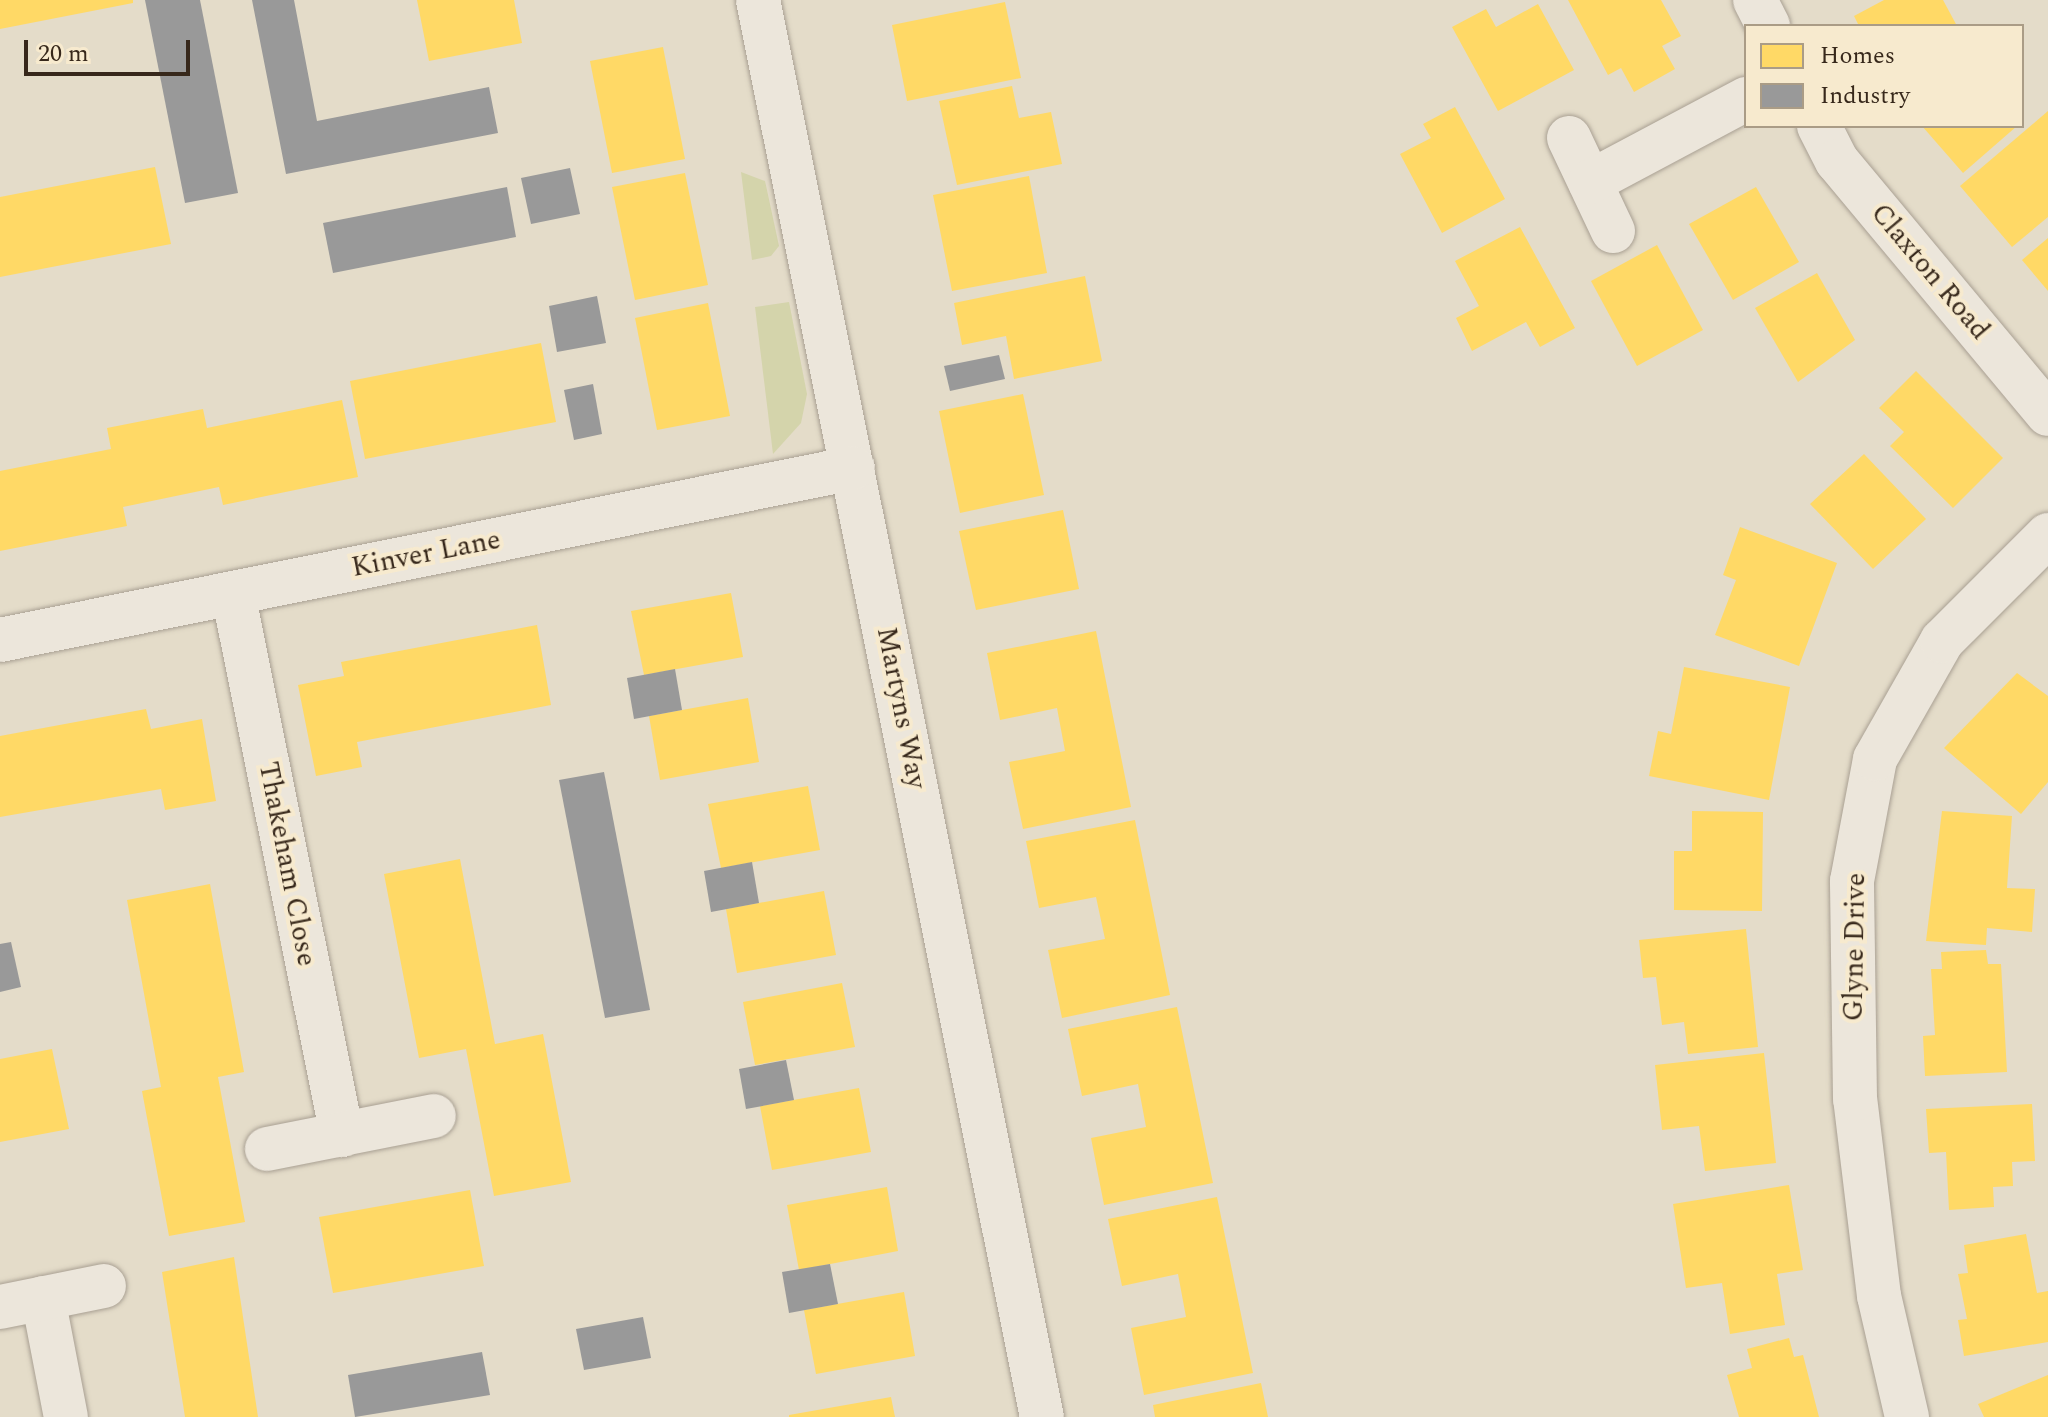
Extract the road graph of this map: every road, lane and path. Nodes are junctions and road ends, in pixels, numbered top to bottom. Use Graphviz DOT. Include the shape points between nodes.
graph roads {
  1 [pos="758,0"];
  2 [pos="1755,0"];
  3 [pos="1767,24"];
  4 [pos="1744,100"];
  5 [pos="1820,128"];
  6 [pos="1569,138"];
  7 [pos="1590,182"];
  8 [pos="1613,231"];
  9 [pos="2048,414"];
  10 [pos="853,468"];
  11 [pos="2048,535"];
  12 [pos="233,593"];
  13 [pos="0,640"];
  14 [pos="434,1116"];
  15 [pos="342,1135"];
  16 [pos="267,1149"];
  17 [pos="104,1286"];
  18 [pos="43,1298"];
  19 [pos="0,1307"];
  20 [pos="66,1417"];
  21 [pos="1042,1417"];
  22 [pos="1907,1417"];
  1 -- 10 [label="street, Martyns Way"];
  2 -- 3 [label="street"];
  4 -- 7 [label="street"];
  5 -- 9 [label="street, Claxton Road" via="1837,161"];
  6 -- 7 [label="street"];
  7 -- 8 [label="street"];
  10 -- 12 [label="street, Kinver Lane"];
  10 -- 21 [label="street, Martyns Way"];
  11 -- 22 [label="street, Glyne Drive" via="1942,641 1875,759 1852,881 1855,1099 1879,1296"];
  12 -- 13 [label="street, Kinver Lane"];
  12 -- 15 [label="street, Thakeham Close"];
  14 -- 15 [label="street"];
  15 -- 16 [label="street"];
  17 -- 18 [label="street"];
  18 -- 19 [label="street"];
  18 -- 20 [label="street"];
}
